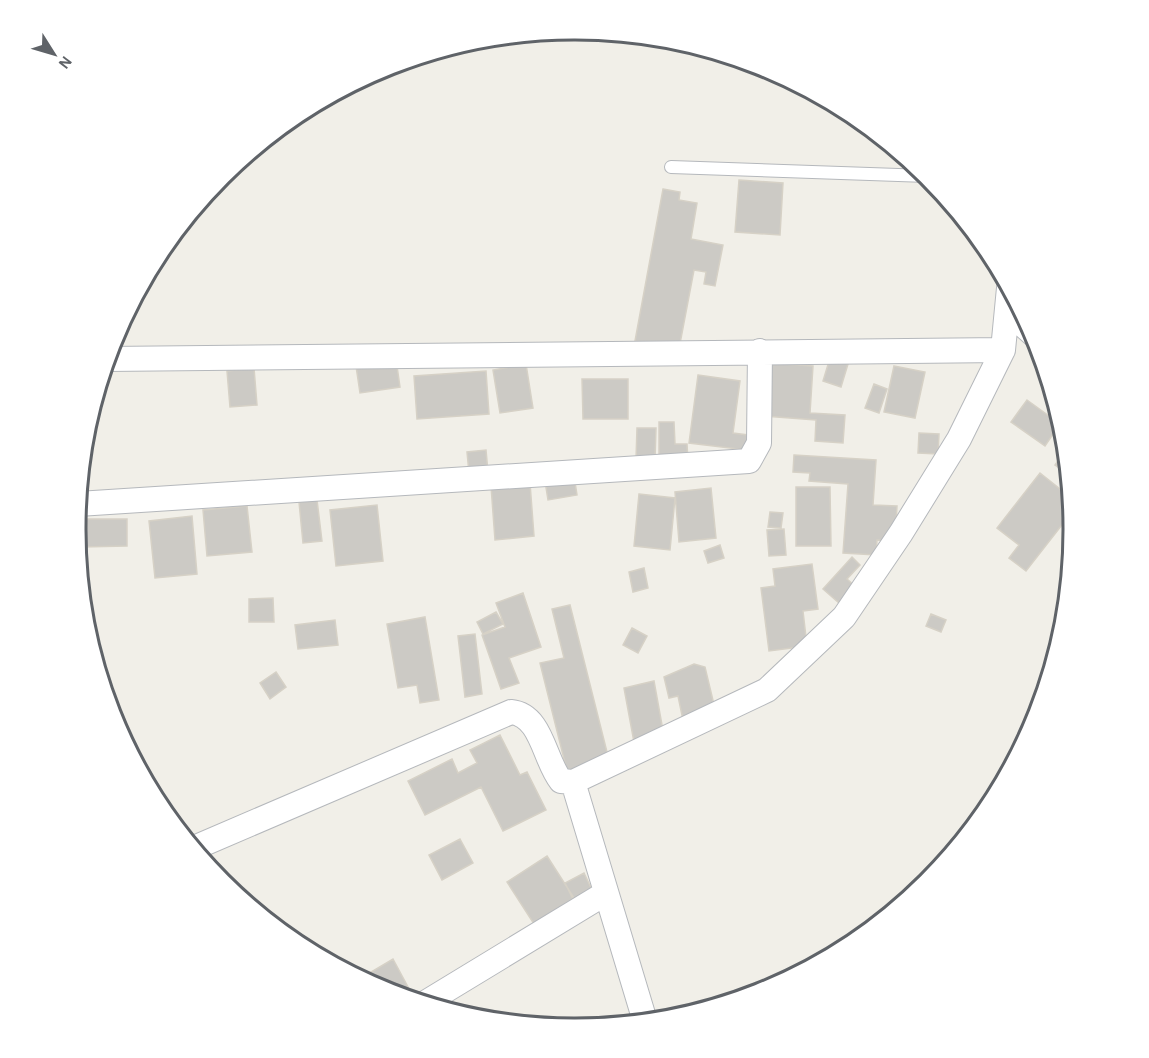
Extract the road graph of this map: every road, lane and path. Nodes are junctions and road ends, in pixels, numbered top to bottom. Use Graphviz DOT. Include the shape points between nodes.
graph roads {
  1 [pos="671,167"];
  2 [pos="911,175"];
  3 [pos="1008,304"];
  4 [pos="1008,312"];
  5 [pos="1016,319"];
  6 [pos="1003,350"];
  7 [pos="760,351"];
  8 [pos="117,359"];
  9 [pos="87,503"];
  10 [pos="573,782"];
  11 [pos="202,845"];
  12 [pos="606,893"];
  13 [pos="434,997"];
  14 [pos="642,1012"];
  1 -- 2 [label="lane"];
  3 -- 4 [label="street"];
  4 -- 5 [label="street"];
  4 -- 6 [label="street"];
  6 -- 7 [label="street"];
  6 -- 10 [label="street" via="959,439 844,617 766,690"];
  7 -- 8 [label="street"];
  7 -- 9 [label="street" via="759,443 749,461"];
  10 -- 11 [label="street" via="561,781 552,770 530,720 522,713 511,712"];
  10 -- 12 [label="street"];
  12 -- 13 [label="street"];
  12 -- 14 [label="street"];
}
